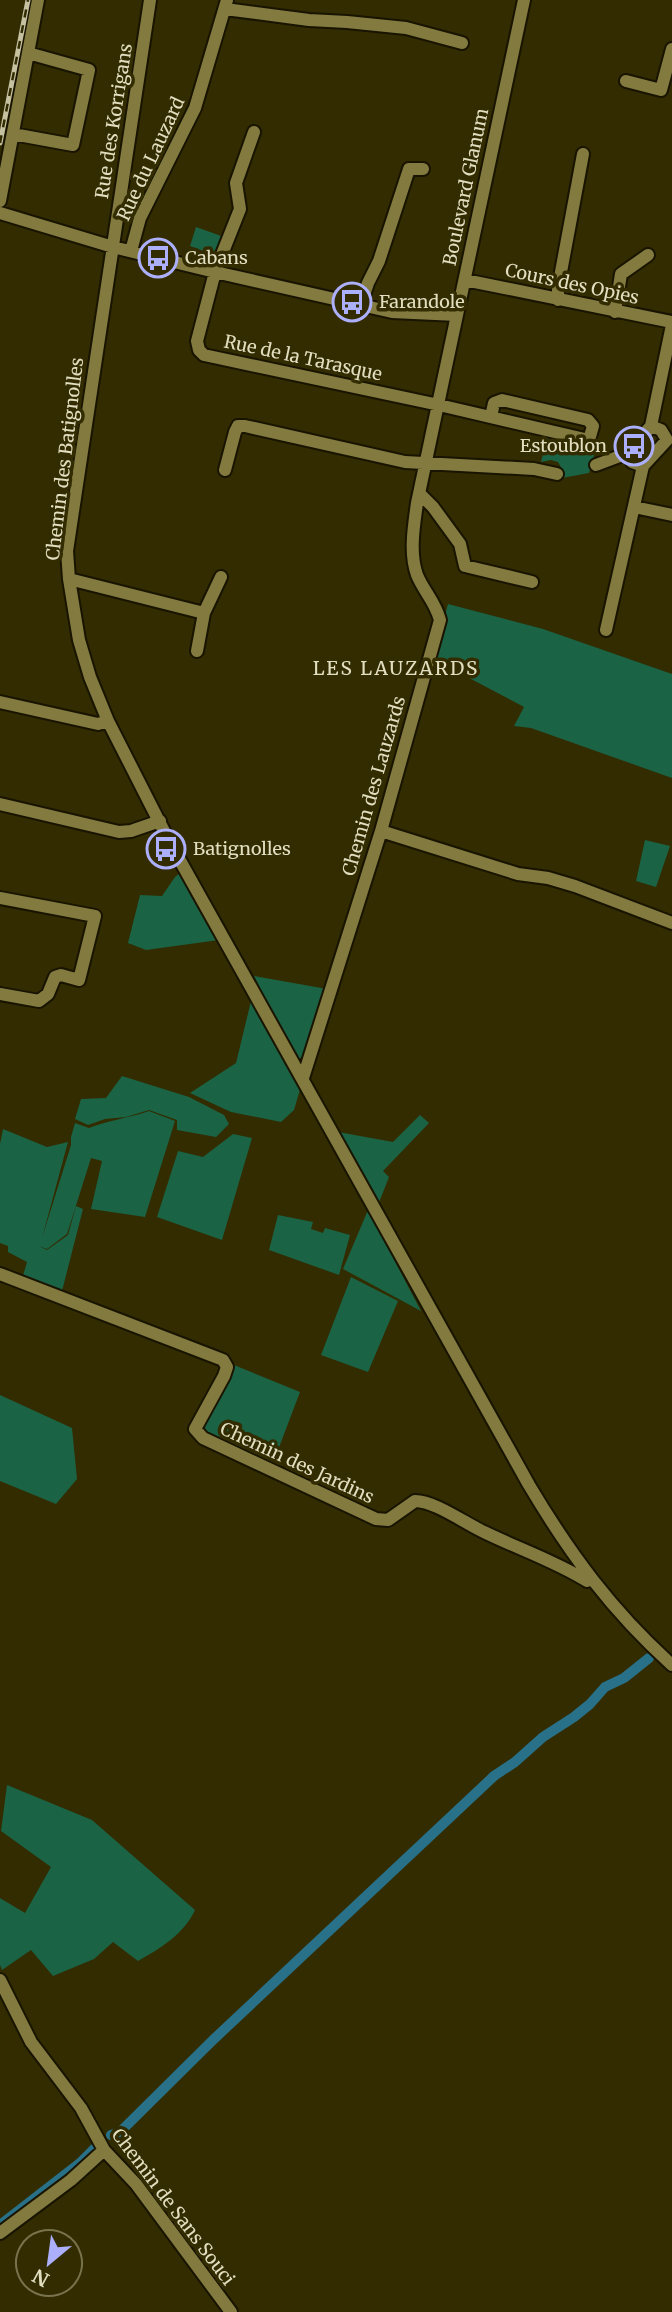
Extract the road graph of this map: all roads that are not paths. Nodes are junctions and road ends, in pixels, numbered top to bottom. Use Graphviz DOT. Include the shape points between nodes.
graph roads {
  1 [pos="38,0"];
  2 [pos="150,0"];
  3 [pos="524,0"];
  4 [pos="226,5"];
  5 [pos="462,43"];
  6 [pos="672,49"];
  7 [pos="28,53"];
  8 [pos="626,80"];
  9 [pos="254,132"];
  10 [pos="13,134"];
  11 [pos="583,155"];
  12 [pos="423,169"];
  13 [pos="0,201"];
  14 [pos="0,213"];
  15 [pos="113,247"];
  16 [pos="131,251"];
  17 [pos="648,255"];
  18 [pos="215,272"];
  19 [pos="465,280"];
  20 [pos="558,300"];
  21 [pos="361,304"];
  22 [pos="615,312"];
  23 [pos="457,315"];
  24 [pos="672,324"];
  25 [pos="439,405"];
  26 [pos="491,417"];
  27 [pos="651,426"];
  28 [pos="669,439"];
  29 [pos="628,453"];
  30 [pos="426,464"];
  31 [pos="596,465"];
  32 [pos="643,466"];
  33 [pos="225,470"];
  34 [pos="556,474"];
  35 [pos="420,494"];
  36 [pos="634,507"];
  37 [pos="672,515"];
  38 [pos="221,577"];
  39 [pos="69,579"];
  40 [pos="532,583"];
  41 [pos="204,614"];
  42 [pos="606,630"];
  43 [pos="197,651"];
  44 [pos="0,702"];
  45 [pos="108,721"];
  46 [pos="0,804"];
  47 [pos="160,821"];
  48 [pos="381,831"];
  49 [pos="0,898"];
  50 [pos="672,923"];
  51 [pos="0,994"];
  52 [pos="303,1078"];
  53 [pos="0,1274"];
  54 [pos="560,1538"];
  55 [pos="545,1559"];
  56 [pos="596,1587"];
  57 [pos="672,1665"];
  58 [pos="0,1980"];
  59 [pos="104,2150"];
  60 [pos="0,2233"];
  61 [pos="231,2312"];
  1 -- 7 [label="street"];
  2 -- 15 [label="street, Rue des Korrigans"];
  3 -- 19 [label="street, Boulevard Glanum"];
  4 -- 5 [label="street" via="309,20 406,28"];
  4 -- 16 [label="street, Rue du Lauzard" via="195,108 140,218"];
  6 -- 8 [label="street" via="661,90"];
  7 -- 10 [label="street"];
  7 -- 10 [label="street" via="89,70 73,145"];
  9 -- 18 [label="street" via="236,183 240,209"];
  10 -- 13 [label="street"];
  11 -- 20 [label="street"];
  12 -- 21 [label="street" via="409,170"];
  14 -- 15 [label="street"];
  15 -- 16 [label="street"];
  15 -- 39 [label="street, Chemin des Batignolles" via="67,551"];
  16 -- 18 [label="street"];
  17 -- 22 [label="street" via="621,274"];
  18 -- 21 [label="street"];
  18 -- 25 [label="street, Rue de la Tarasque" via="197,341 204,355"];
  19 -- 20 [label="street, Cours des Opies"];
  19 -- 23 [label="street, Boulevard Glanum"];
  20 -- 22 [label="street, Cours des Opies"];
  21 -- 23 [label="street" via="392,312"];
  22 -- 24 [label="street, Cours des Opies"];
  23 -- 25 [label="street, Boulevard Glanum"];
  24 -- 27 [label="street"];
  25 -- 26 [label="street"];
  25 -- 30 [label="street, Boulevard Glanum"];
  26 -- 26 [label="street" via="589,440 593,426 588,420 502,400 494,403"];
  27 -- 28 [label="street"];
  27 -- 29 [label="street"];
  28 -- 32 [label="street"];
  29 -- 31 [label="street"];
  29 -- 32 [label="street" via="632,462"];
  30 -- 33 [label="street" via="238,426"];
  30 -- 34 [label="street" via="534,468"];
  30 -- 35 [label="street, Chemin des Lauzards"];
  32 -- 36 [label="street"];
  35 -- 40 [label="street" via="460,544 465,566"];
  35 -- 48 [label="street, Chemin des Lauzards" via="413,532 416,573 440,620"];
  36 -- 37 [label="street"];
  36 -- 42 [label="street"];
  38 -- 41 [label="street"];
  39 -- 41 [label="street"];
  39 -- 45 [label="street, Chemin des Batignolles" via="79,640"];
  41 -- 43 [label="street"];
  44 -- 45 [label="street" via="97,724"];
  45 -- 47 [label="street, Chemin des Batignolles"];
  46 -- 47 [label="street" via="119,832"];
  47 -- 52 [label="street, Chemin des Batignolles"];
  48 -- 50 [label="street" via="518,874 575,886"];
  48 -- 52 [label="street, Chemin des Lauzards"];
  49 -- 51 [label="street" via="95,916 79,980 55,977 48,994 39,1001"];
  52 -- 54 [label="street, Chemin des Batignolles"];
  53 -- 55 [label="street, Chemin des Jardins" via="223,1360 227,1367 224,1376 195,1429 203,1438 376,1519 388,1520 420,1501"];
  54 -- 55 [label="street" via="558,1548"];
  54 -- 56 [label="street, Chemin des Batignolles"];
  55 -- 56 [label="street, Chemin des Jardins"];
  56 -- 57 [label="street"];
  58 -- 59 [label="street, Chemin de Sans Souci" via="31,2042 81,2108"];
  59 -- 60 [label="street"];
  59 -- 61 [label="street, Chemin de Sans Souci" via="136,2184"];
}
